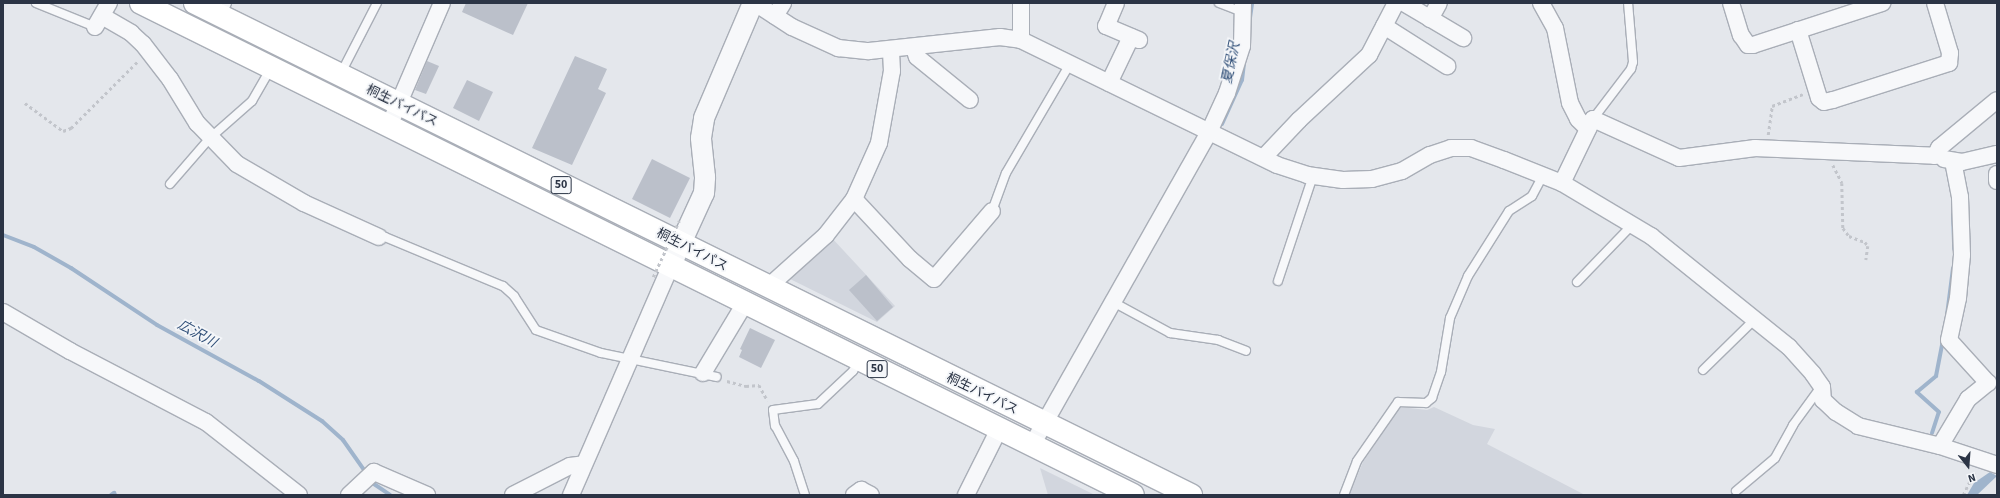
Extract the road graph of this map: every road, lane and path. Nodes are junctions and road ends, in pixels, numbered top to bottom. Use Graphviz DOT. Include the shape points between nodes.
graph roads {
  1 [pos="36,3"];
  2 [pos="141,3"];
  3 [pos="195,3"];
  4 [pos="377,3"];
  5 [pos="442,3"];
  6 [pos="754,3"];
  7 [pos="1021,3"];
  8 [pos="1116,3"];
  9 [pos="1219,3"];
  10 [pos="1396,3"];
  11 [pos="1404,3"];
  12 [pos="1439,3"];
  13 [pos="1541,3"];
  14 [pos="1628,3"];
  15 [pos="1731,3"];
  16 [pos="1882,3"];
  17 [pos="1935,3"];
  18 [pos="1243,8"];
  19 [pos="224,9"];
  20 [pos="779,9"];
  21 [pos="102,15"];
  22 [pos="1430,19"];
  23 [pos="1384,26"];
  24 [pos="1798,30"];
  25 [pos="1463,38"];
  26 [pos="1022,40"];
  27 [pos="914,48"];
  28 [pos="891,50"];
  29 [pos="148,51"];
  30 [pos="1070,64"];
  31 [pos="1447,66"];
  32 [pos="271,68"];
  33 [pos="340,75"];
  34 [pos="1109,83"];
  35 [pos="1806,92"];
  36 [pos="970,100"];
  37 [pos="1997,100"];
  38 [pos="25,103"];
  39 [pos="398,105"];
  40 [pos="1590,124"];
  41 [pos="388,126"];
  42 [pos="1768,128"];
  43 [pos="1208,132"];
  44 [pos="210,138"];
  45 [pos="1834,153"];
  46 [pos="1935,156"];
  47 [pos="1264,157"];
  48 [pos="1996,157"];
  49 [pos="1953,162"];
  50 [pos="1997,174"];
  51 [pos="1543,175"];
  52 [pos="1313,176"];
  53 [pos="1997,181"];
  54 [pos="1562,183"];
  55 [pos="170,184"];
  56 [pos="854,199"];
  57 [pos="992,211"];
  58 [pos="679,221"];
  59 [pos="1633,224"];
  60 [pos="379,237"];
  61 [pos="681,244"];
  62 [pos="1866,260"];
  63 [pos="671,265"];
  64 [pos="653,277"];
  65 [pos="1278,280"];
  66 [pos="1577,282"];
  67 [pos="767,288"];
  68 [pos="1113,302"];
  69 [pos="745,303"];
  70 [pos="3,312"];
  71 [pos="1755,319"];
  72 [pos="1246,351"];
  73 [pos="629,359"];
  74 [pos="859,360"];
  75 [pos="1703,370"];
  76 [pos="710,375"];
  77 [pos="1822,387"];
  78 [pos="773,410"];
  79 [pos="1043,424"];
  80 [pos="999,429"];
  81 [pos="1032,445"];
  82 [pos="1940,446"];
  83 [pos="584,464"];
  84 [pos="1997,465"];
  85 [pos="1977,466"];
  86 [pos="1736,491"];
  87 [pos="1121,492"];
  88 [pos="299,495"];
  89 [pos="349,495"];
  90 [pos="427,495"];
  91 [pos="513,495"];
  92 [pos="571,495"];
  93 [pos="805,495"];
  94 [pos="854,495"];
  95 [pos="871,495"];
  96 [pos="966,495"];
  97 [pos="1191,495"];
  98 [pos="1344,495"];
  99 [pos="1963,495"];
  1 -- 21 [label="lane"];
  2 -- 32 [label="highway, 桐生バイパス / 50"];
  3 -- 19 [label="highway, 桐生バイパス / 50"];
  4 -- 33 [label="lane"];
  5 -- 39 [label="street"];
  6 -- 20 [label="street"];
  6 -- 61 [label="street" via="704,118 701,138 704,193"];
  7 -- 26 [label="street"];
  8 -- 34 [label="street" via="1106,26 1135,39"];
  9 -- 18 [label="lane"];
  10 -- 23 [label="street"];
  11 -- 22 [label="street"];
  12 -- 22 [label="street"];
  13 -- 40 [label="street" via="1555,28 1570,103 1578,119"];
  14 -- 40 [label="lane" via="1633,62 1631,69"];
  15 -- 24 [label="street" via="1741,35 1748,44 1753,45"];
  16 -- 24 [label="street"];
  17 -- 24 [label="street" via="1950,53 1949,63 1824,102 1819,98"];
  18 -- 43 [label="street" via="1242,46 1227,93"];
  19 -- 33 [label="highway, 桐生バイパス / 50"];
  20 -- 28 [label="street" via="809,36 838,48 868,52"];
  21 -- 29 [label="street" via="131,33"];
  22 -- 25 [label="street"];
  23 -- 31 [label="street"];
  23 -- 47 [label="street" via="1369,55 1299,120"];
  26 -- 27 [label="street" via="1000,37"];
  26 -- 30 [label="street"];
  27 -- 28 [label="street"];
  27 -- 36 [label="street" via="917,57"];
  28 -- 56 [label="street" via="892,71 878,143"];
  29 -- 38 [label="path" via="70,128 63,131"];
  29 -- 44 [label="street"];
  30 -- 34 [label="street"];
  30 -- 57 [label="lane" via="1006,173"];
  32 -- 41 [label="highway, 桐生バイパス / 50"];
  32 -- 44 [label="lane" via="252,101"];
  33 -- 39 [label="highway, 桐生バイパス / 50"];
  34 -- 43 [label="street"];
  35 -- 42 [label="path" via="1772,106"];
  37 -- 46 [label="street" via="1939,148"];
  39 -- 41 [label="street"];
  39 -- 61 [label="highway, 桐生バイパス / 50"];
  40 -- 45 [label="street" via="1679,158 1755,148"];
  40 -- 54 [label="street"];
  41 -- 63 [label="highway, 桐生バイパス / 50"];
  43 -- 47 [label="street"];
  43 -- 68 [label="street"];
  44 -- 55 [label="lane"];
  44 -- 60 [label="street" via="237,164 304,203"];
  45 -- 46 [label="street"];
  45 -- 62 [label="path" via="1834,170 1842,183 1843,228 1849,236 1865,242 1868,246"];
  46 -- 49 [label="street"];
  47 -- 52 [label="street" via="1277,165"];
  48 -- 49 [label="street"];
  49 -- 82 [label="street" via="1960,197 1962,255 1958,298 1949,340 1988,383 1963,405"];
  50 -- 53 [label="street"];
  51 -- 52 [label="street" via="1471,148 1458,148 1430,154 1402,171 1372,179 1343,180"];
  51 -- 54 [label="street"];
  51 -- 98 [label="lane" via="1532,196 1509,211 1468,276 1450,318 1441,372 1432,398 1426,403 1398,402 1357,461"];
  52 -- 65 [label="lane"];
  54 -- 59 [label="street"];
  56 -- 57 [label="street" via="910,259 934,279"];
  56 -- 67 [label="street" via="826,235"];
  58 -- 64 [label="path, bridge"];
  59 -- 66 [label="lane"];
  59 -- 71 [label="street"];
  60 -- 73 [label="lane" via="385,237 503,286 514,296 536,330"];
  61 -- 63 [label="street"];
  61 -- 67 [label="highway, 桐生バイパス / 50"];
  63 -- 69 [label="highway, 桐生バイパス / 50"];
  63 -- 73 [label="street"];
  67 -- 79 [label="highway, 桐生バイパス / 50"];
  68 -- 72 [label="lane" via="1170,333 1218,340"];
  68 -- 79 [label="street"];
  69 -- 74 [label="highway, 桐生バイパス / 50"];
  69 -- 76 [label="street"];
  70 -- 88 [label="street" via="70,351 206,422"];
  71 -- 75 [label="lane"];
  71 -- 77 [label="street" via="1803,361"];
  73 -- 76 [label="lane"];
  73 -- 83 [label="street"];
  74 -- 78 [label="lane" via="853,371 818,404"];
  74 -- 80 [label="highway, 桐生バイパス / 50"];
  76 -- 78 [label="path" via="746,386 759,385"];
  77 -- 82 [label="street" via="1823,400 1858,426"];
  77 -- 86 [label="lane" via="1794,425 1775,458"];
  78 -- 93 [label="lane" via="775,426 794,462"];
  79 -- 81 [label="street"];
  79 -- 97 [label="highway, 桐生バイパス / 50"];
  80 -- 81 [label="highway, 桐生バイパス / 50"];
  80 -- 96 [label="street"];
  81 -- 87 [label="highway, 桐生バイパス / 50"];
  82 -- 84 [label="street"];
  83 -- 91 [label="street" via="570,466"];
  83 -- 92 [label="street"];
  85 -- 99 [label="path"];
  89 -- 90 [label="street" via="374,472"];
  94 -- 95 [label="street" via="861,490"];
}
